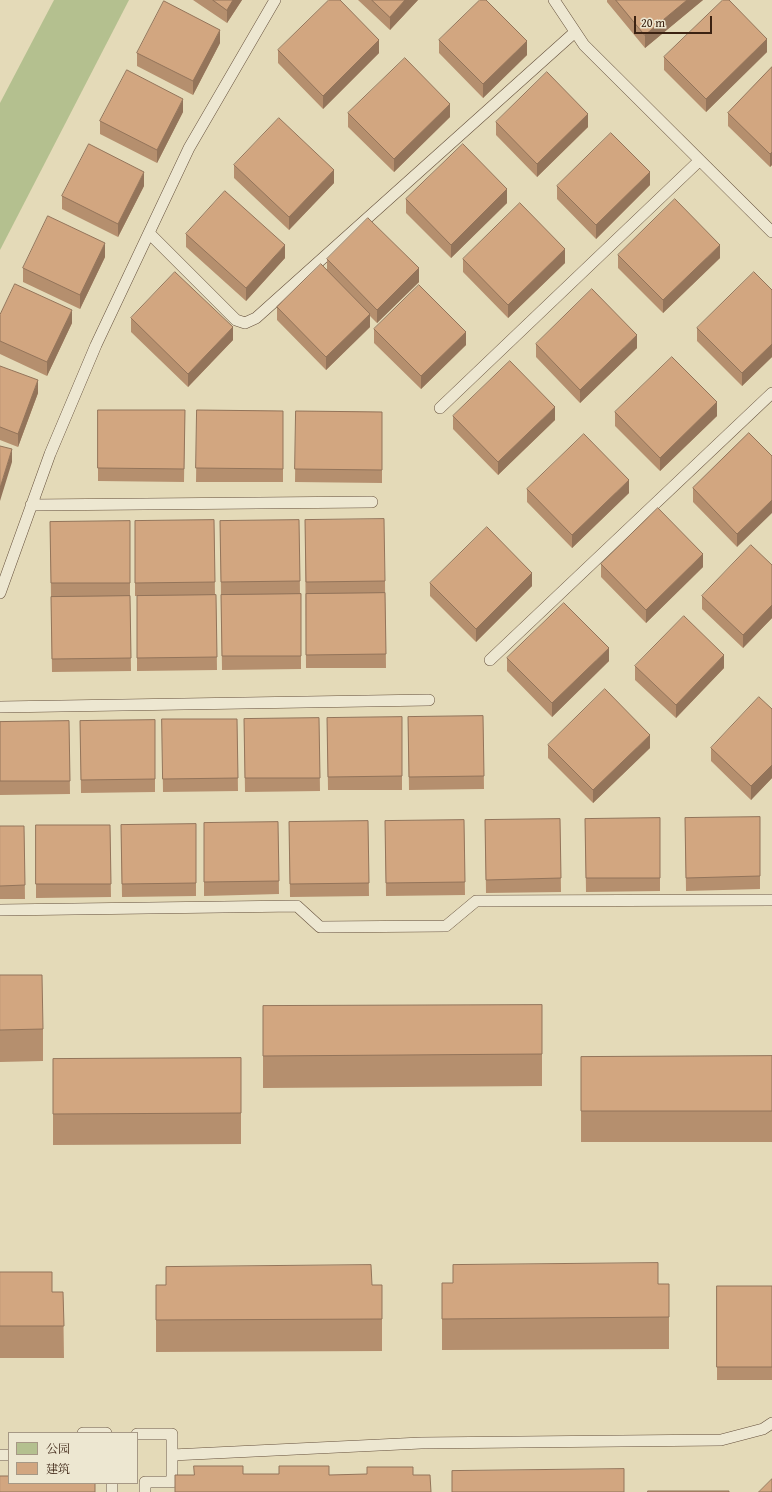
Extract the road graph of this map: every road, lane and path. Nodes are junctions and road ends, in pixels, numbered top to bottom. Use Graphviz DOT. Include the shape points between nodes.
graph roads {
  1 [pos="275,0"];
  2 [pos="554,0"];
  3 [pos="575,32"];
  4 [pos="699,161"];
  5 [pos="772,232"];
  6 [pos="149,233"];
  7 [pos="772,393"];
  8 [pos="440,408"];
  9 [pos="372,502"];
  10 [pos="31,505"];
  11 [pos="0,593"];
  12 [pos="490,660"];
  13 [pos="429,700"];
  14 [pos="0,707"];
  15 [pos="772,900"];
  16 [pos="0,910"];
  17 [pos="772,1423"];
  18 [pos="138,1434"];
  19 [pos="172,1455"];
  20 [pos="142,1485"];
  1 -- 6 [label="lane" via="189,148"];
  2 -- 3 [label="lane"];
  3 -- 4 [label="lane" via="584,45"];
  3 -- 6 [label="lane" via="256,318 245,323 236,320"];
  4 -- 5 [label="lane"];
  4 -- 8 [label="lane"];
  6 -- 10 [label="lane" via="96,345"];
  7 -- 12 [label="lane"];
  9 -- 10 [label="lane"];
  10 -- 11 [label="lane"];
  13 -- 14 [label="lane"];
  15 -- 16 [label="lane" via="476,901 446,926 320,927 297,906"];
  17 -- 19 [label="lane" via="763,1430 721,1440 421,1443"];
  18 -- 19 [label="lane" via="172,1434"];
  19 -- 20 [label="lane" via="172,1482"];
}
